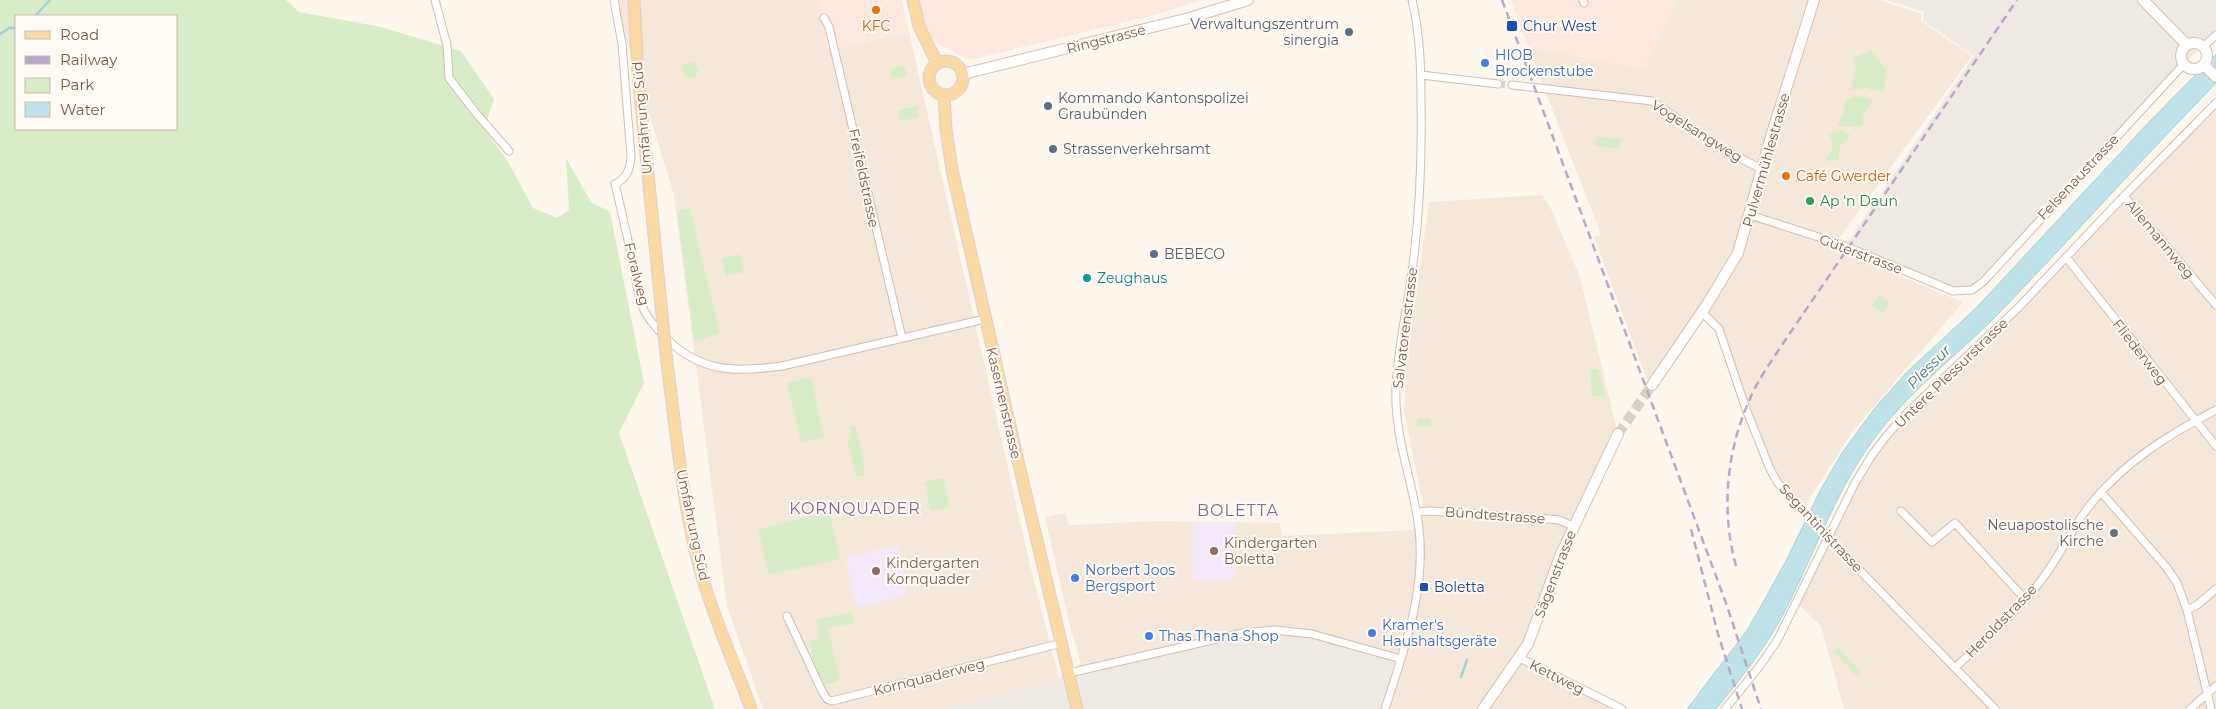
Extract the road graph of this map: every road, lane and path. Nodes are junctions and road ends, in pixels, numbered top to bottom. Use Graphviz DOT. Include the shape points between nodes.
graph roads {
  1 [pos="435,0"];
  2 [pos="614,0"];
  3 [pos="634,0"];
  4 [pos="912,0"];
  5 [pos="1248,0"];
  6 [pos="1412,0"];
  7 [pos="1814,0"];
  8 [pos="2143,0"];
  9 [pos="824,18"];
  10 [pos="2216,35"];
  11 [pos="2187,45"];
  12 [pos="2204,46"];
  13 [pos="937,63"];
  14 [pos="2184,64"];
  15 [pos="2204,65"];
  16 [pos="963,74"];
  17 [pos="1421,75"];
  18 [pos="2216,77"];
  19 [pos="1498,84"];
  20 [pos="1512,85"];
  21 [pos="944,95"];
  22 [pos="2216,103"];
  23 [pos="508,151"];
  24 [pos="1762,168"];
  25 [pos="2124,196"];
  26 [pos="1750,215"];
  27 [pos="2066,257"];
  28 [pos="1972,290"];
  29 [pos="2216,305"];
  30 [pos="1702,312"];
  31 [pos="985,319"];
  32 [pos="902,338"];
  33 [pos="1652,384"];
  34 [pos="2216,410"];
  35 [pos="2195,422"];
  36 [pos="1618,434"];
  37 [pos="2216,446"];
  38 [pos="2101,492"];
  39 [pos="1902,511"];
  40 [pos="1416,512"];
  41 [pos="1573,526"];
  42 [pos="1826,536"];
  43 [pos="2216,589"];
  44 [pos="2025,599"];
  45 [pos="2187,610"];
  46 [pos="787,616"];
  47 [pos="1062,643"];
  48 [pos="1520,658"];
  49 [pos="1401,659"];
  50 [pos="1955,668"];
  51 [pos="1069,672"];
  52 [pos="2216,686"];
  53 [pos="2207,694"];
  54 [pos="751,709"];
  55 [pos="1077,709"];
  56 [pos="1385,709"];
  57 [pos="1483,709"];
  58 [pos="1622,709"];
  59 [pos="1725,709"];
  60 [pos="1995,709"];
  61 [pos="2190,709"];
  62 [pos="2211,709"];
  1 -- 23 [label="street" via="447,45 449,78"];
  2 -- 32 [label="street, Foralweg" via="622,44 631,156 628,173 615,184 642,305 654,326 690,358 724,369 755,370 782,366"];
  3 -- 54 [label="main road, Umfahrung Süd, bridge" via="638,74 681,473 700,567"];
  4 -- 13 [label="main road" via="919,26"];
  5 -- 16 [label="street, Ringstrasse" via="1189,18"];
  6 -- 17 [label="street, Salvatorenstrasse" via="1419,32"];
  7 -- 24 [label="street, Pulvermühlestrasse"];
  8 -- 11 [label="street"];
  9 -- 32 [label="street, Freifeldstrasse" via="830,27"];
  10 -- 12 [label="street"];
  11 -- 12 [label="street" via="2197,43"];
  11 -- 14 [label="street" via="2182,52"];
  12 -- 15 [label="street" via="2208,53"];
  13 -- 16 [label="main road" via="951,61"];
  13 -- 21 [label="main road" via="929,72 930,85"];
  14 -- 15 [label="street" via="2192,69"];
  14 -- 28 [label="street, Felsenaustrasse"];
  15 -- 18 [label="street"];
  16 -- 21 [label="main road" via="959,89"];
  17 -- 19 [label="street"];
  17 -- 40 [label="street, Salvatorenstrasse" via="1420,192 1396,388 1398,430"];
  20 -- 24 [label="street, Vogelsangweg" via="1652,101 1720,148"];
  21 -- 31 [label="main road, Kasernenstrasse" via="952,170"];
  22 -- 25 [label="street, Untere Plessurstrasse"];
  24 -- 26 [label="street, Pulvermühlestrasse"];
  25 -- 27 [label="street, Untere Plessurstrasse"];
  25 -- 29 [label="street, Allemannweg"];
  26 -- 28 [label="street, Güterstrasse" via="1840,244 1953,290"];
  26 -- 30 [label="street, Pulvermühlestrasse" via="1736,258"];
  27 -- 35 [label="street, Fliederweg"];
  27 -- 42 [label="street, Untere Plessurstrasse" via="1888,434 1855,482"];
  30 -- 33 [label="street"];
  30 -- 42 [label="street, Segantinistrasse" via="1719,328 1770,470 1802,512"];
  31 -- 32 [label="street, Foralweg"];
  31 -- 47 [label="main road, Kasernenstrasse"];
  34 -- 35 [label="street, Heroldstrasse"];
  35 -- 37 [label="street, Fliederweg"];
  35 -- 38 [label="street, Heroldstrasse" via="2141,454"];
  36 -- 41 [label="street, Sägenstrasse"];
  38 -- 44 [label="street, Heroldstrasse" via="2043,578"];
  38 -- 45 [label="street" via="2167,568 2177,583"];
  39 -- 44 [label="street" via="1932,542 1955,523"];
  40 -- 41 [label="street, Bündtestrasse" via="1549,519"];
  40 -- 49 [label="street, Salvatorenstrasse" via="1419,582 1416,606"];
  41 -- 48 [label="street, Sägenstrasse"];
  42 -- 50 [label="street, Segantinistrasse"];
  42 -- 59 [label="street, Untere Plessurstrasse" via="1785,625 1768,654"];
  43 -- 45 [label="street"];
  44 -- 50 [label="street, Heroldstrasse"];
  45 -- 53 [label="street"];
  46 -- 47 [label="street, Kornquaderweg" via="822,691 832,701"];
  47 -- 51 [label="main road, Kasernenstrasse"];
  48 -- 57 [label="street, Sägenstrasse"];
  48 -- 58 [label="street, Kettweg"];
  49 -- 51 [label="street" via="1312,634 1275,630 1241,634"];
  49 -- 56 [label="street, Salvatorenstrasse"];
  50 -- 60 [label="street, Segantinistrasse"];
  51 -- 55 [label="main road, Kasernenstrasse"];
  52 -- 53 [label="street"];
  53 -- 61 [label="street"];
  53 -- 62 [label="street"];
}
